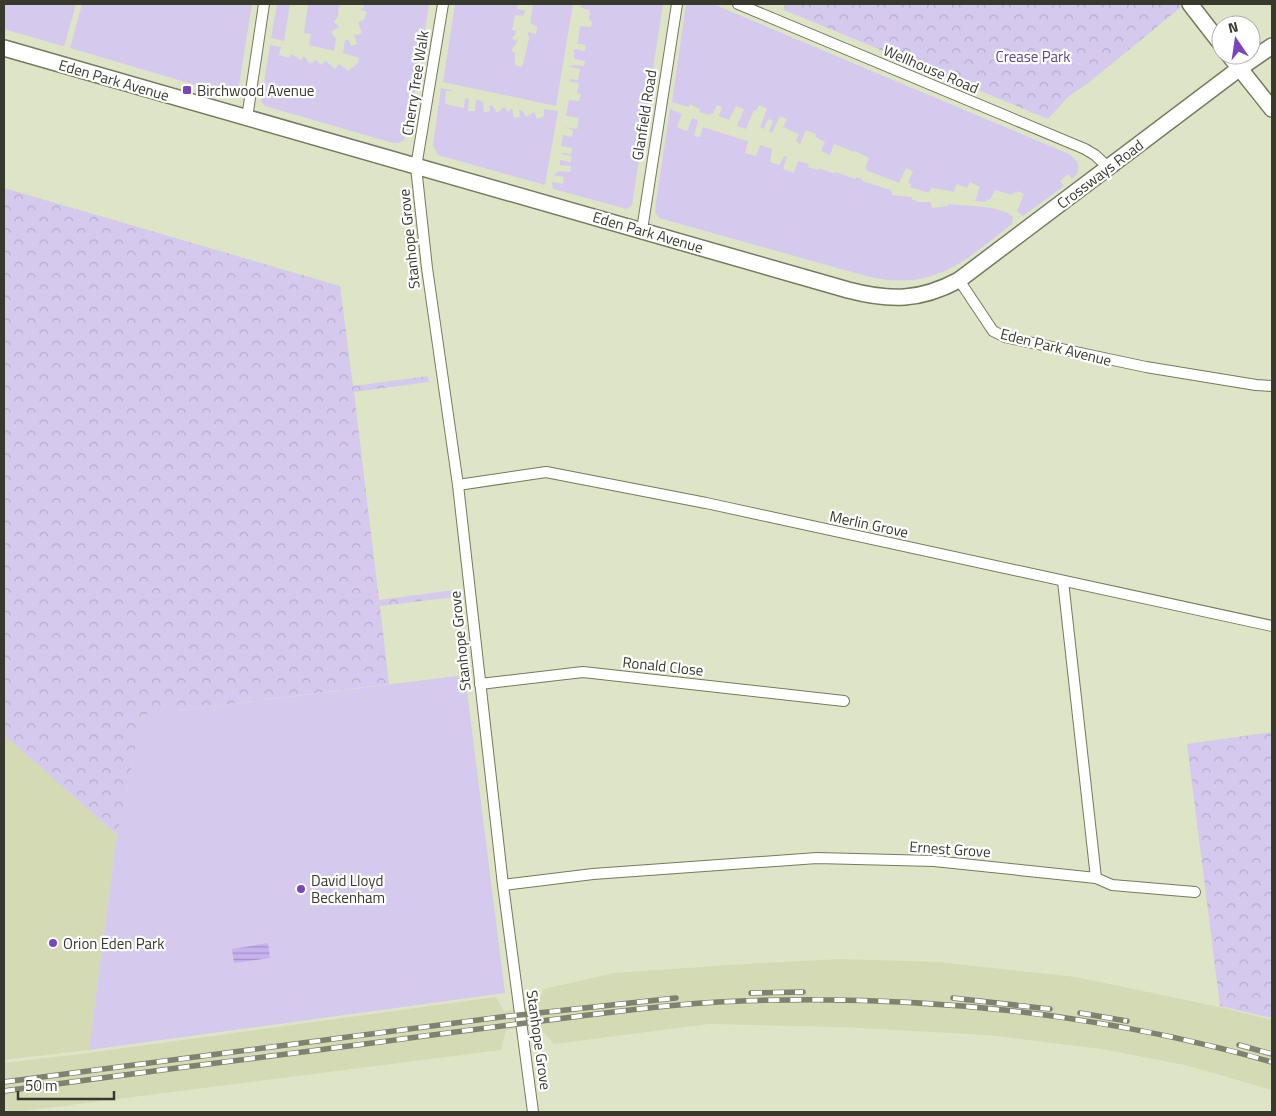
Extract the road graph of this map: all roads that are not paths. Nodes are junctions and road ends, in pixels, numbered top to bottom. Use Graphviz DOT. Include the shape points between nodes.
graph roads {
  1 [pos="264,4"];
  2 [pos="442,4"];
  3 [pos="677,4"];
  4 [pos="738,4"];
  5 [pos="1190,4"];
  6 [pos="1211,31"];
  7 [pos="1272,46"];
  8 [pos="4,48"];
  9 [pos="1237,65"];
  10 [pos="1240,68"];
  11 [pos="1272,109"];
  12 [pos="246,118"];
  13 [pos="416,167"];
  14 [pos="1109,168"];
  15 [pos="642,230"];
  16 [pos="959,280"];
  17 [pos="1272,386"];
  18 [pos="458,485"];
  19 [pos="1063,581"];
  20 [pos="1272,626"];
  21 [pos="480,684"];
  22 [pos="844,701"];
  23 [pos="1096,878"];
  24 [pos="503,885"];
  25 [pos="1195,892"];
  26 [pos="533,1112"];
  1 -- 12 [label="street"];
  2 -- 13 [label="street, Cherry Tree Walk"];
  3 -- 15 [label="street, Glanfield Road"];
  4 -- 14 [label="street, Wellhouse Road" via="1085,149"];
  5 -- 6 [label="street"];
  7 -- 10 [label="street, Crossways Road"];
  8 -- 12 [label="street, Eden Park Avenue"];
  9 -- 10 [label="street"];
  10 -- 11 [label="street"];
  10 -- 14 [label="street, Crossways Road"];
  12 -- 13 [label="street, Eden Park Avenue"];
  13 -- 15 [label="street, Eden Park Avenue"];
  13 -- 18 [label="street, Stanhope Grove" via="426,268"];
  14 -- 16 [label="street, Crossways Road"];
  15 -- 16 [label="street, Eden Park Avenue" via="877,297 922,295"];
  16 -- 17 [label="street, Eden Park Avenue" via="993,331 1005,337 1146,367"];
  18 -- 19 [label="street, Merlin Grove" via="546,472 706,503"];
  18 -- 21 [label="street, Stanhope Grove"];
  19 -- 20 [label="street, Merlin Grove"];
  19 -- 23 [label="street"];
  21 -- 22 [label="street, Ronald Close" via="582,672"];
  21 -- 24 [label="street, Stanhope Grove"];
  23 -- 24 [label="street, Ernest Grove" via="934,862 817,858 593,874"];
  23 -- 25 [label="street, Ernest Grove" via="1112,885"];
  24 -- 26 [label="street, Stanhope Grove"];
}
